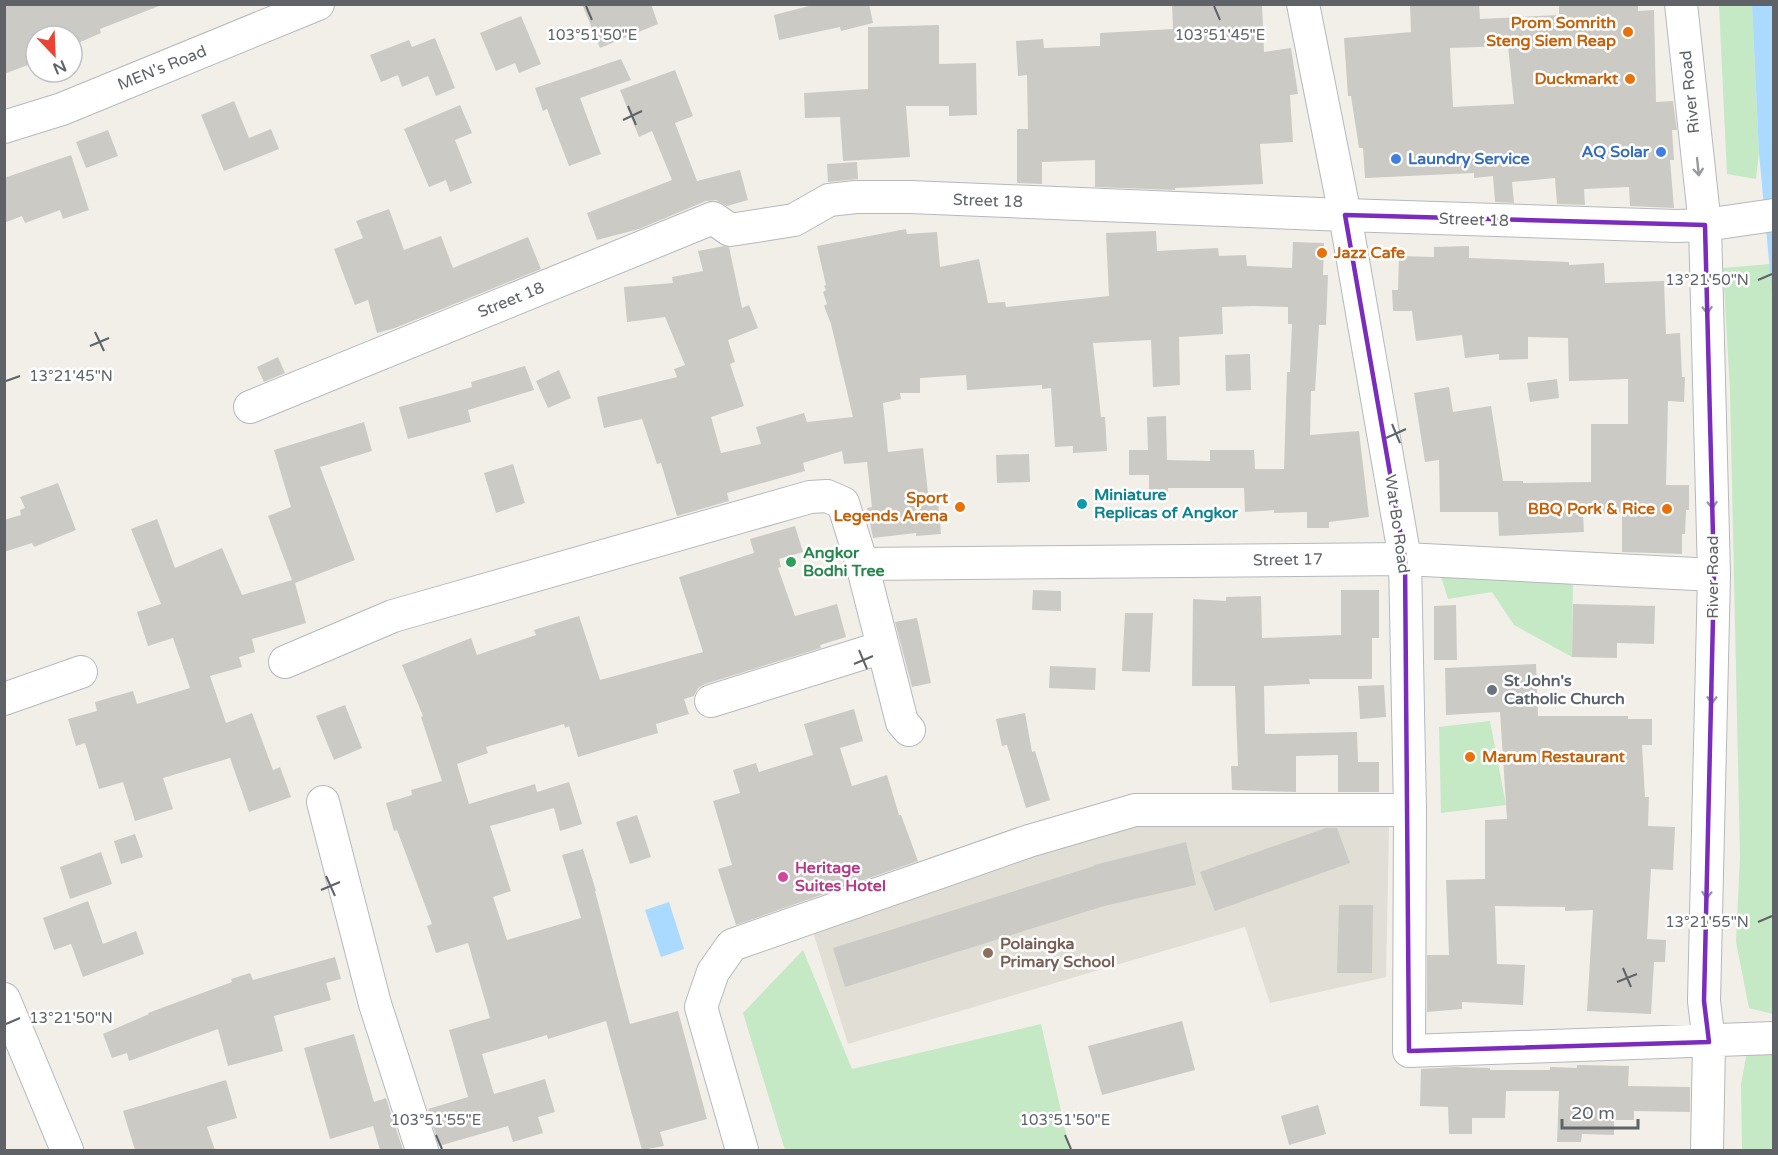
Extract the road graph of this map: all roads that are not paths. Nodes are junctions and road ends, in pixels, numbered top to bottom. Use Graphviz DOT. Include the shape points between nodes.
graph roads {
  1 [pos="318,4"];
  2 [pos="1303,4"];
  3 [pos="1681,4"];
  4 [pos="4,128"];
  5 [pos="1345,215"];
  6 [pos="1762,217"];
  7 [pos="1705,225"];
  8 [pos="250,406"];
  9 [pos="1405,559"];
  10 [pos="862,564"];
  11 [pos="1714,575"];
  12 [pos="883,648"];
  13 [pos="285,662"];
  14 [pos="81,672"];
  15 [pos="4,699"];
  16 [pos="711,701"];
  17 [pos="909,730"];
  18 [pos="323,802"];
  19 [pos="1410,810"];
  20 [pos="4,999"];
  21 [pos="1773,1038"];
  22 [pos="1723,1040"];
  23 [pos="67,1150"];
  24 [pos="422,1150"];
  25 [pos="742,1150"];
  26 [pos="1707,1150"];
  1 -- 4 [label="street, MEN's Road" via="62,109"];
  2 -- 5 [label="street, Wat Bo Road"];
  3 -- 7 [label="street, River Road, one-way"];
  5 -- 7 [label="street, Street 18"];
  5 -- 8 [label="street, Street 18" via="856,197 829,200 794,220 730,230 713,218"];
  5 -- 9 [label="street, Wat Bo Road"];
  6 -- 7 [label="street, Street 18"];
  7 -- 11 [label="street, River Road, one-way"];
  9 -- 10 [label="street, Street 17"];
  9 -- 11 [label="street, Street 17"];
  9 -- 19 [label="street, Wat Bo Road"];
  10 -- 12 [label="street"];
  10 -- 13 [label="street" via="843,503 827,496 810,496 393,616"];
  11 -- 22 [label="street, River Road, one-way" via="1704,1000"];
  12 -- 16 [label="street"];
  12 -- 17 [label="street" via="902,722"];
  14 -- 15 [label="street"];
  18 -- 24 [label="street" via="375,1004"];
  19 -- 22 [label="street, Wat Bo Road" via="1409,1051"];
  19 -- 25 [label="street" via="1135,810 1029,841 732,945 713,972 700,1007"];
  20 -- 23 [label="street"];
  21 -- 22 [label="street"];
  22 -- 26 [label="street, River Road"];
}
